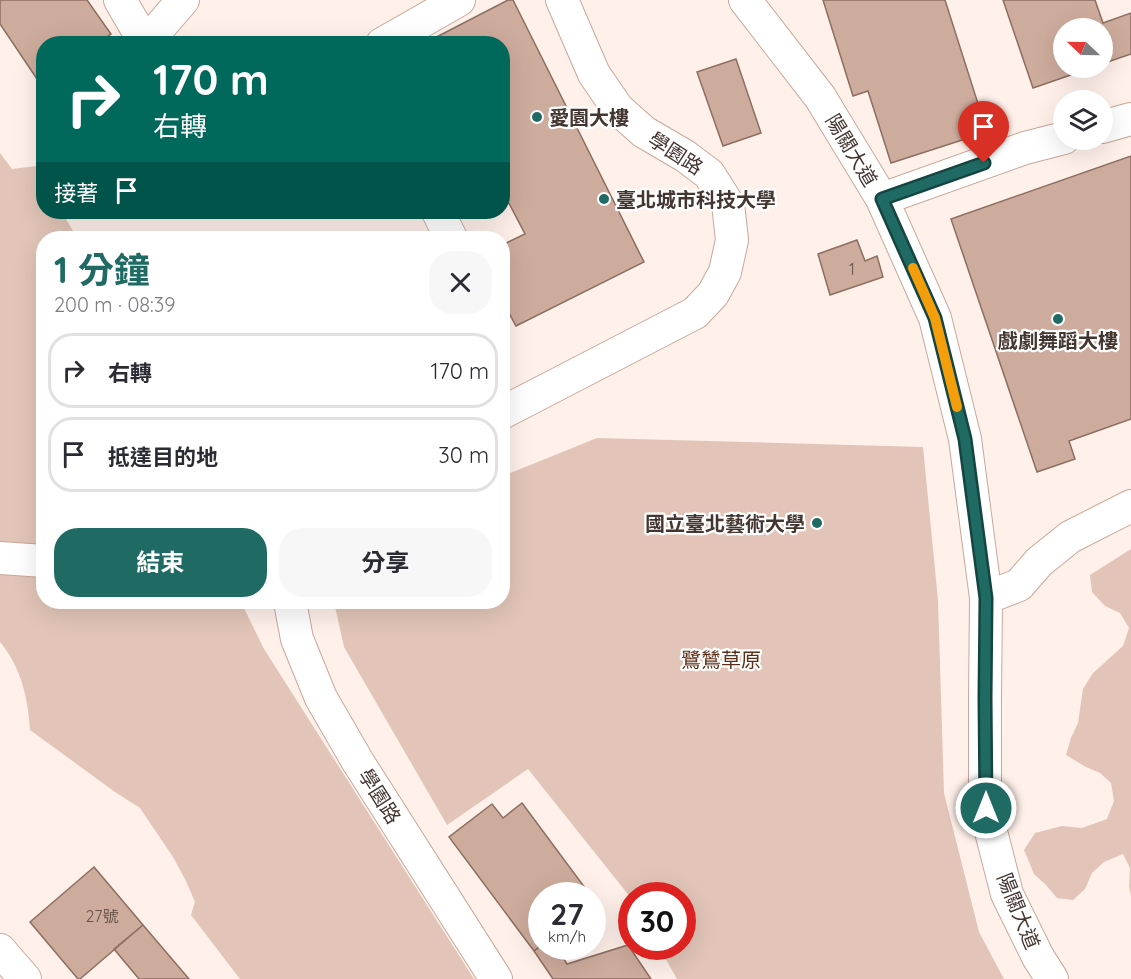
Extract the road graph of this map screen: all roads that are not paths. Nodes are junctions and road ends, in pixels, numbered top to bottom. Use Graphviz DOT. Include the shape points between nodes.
graph roads {
  1 [pos="120,0"];
  2 [pos="183,0"];
  3 [pos="459,0"];
  4 [pos="562,0"];
  5 [pos="745,0"];
  6 [pos="141,36"];
  7 [pos="151,36"];
  8 [pos="396,36"];
  9 [pos="1131,119"];
  10 [pos="1113,124"];
  11 [pos="1053,141"];
  12 [pos="882,199"];
  13 [pos="510,409"];
  14 [pos="1131,506"];
  15 [pos="0,558"];
  16 [pos="36,560"];
  17 [pos="986,598"];
  18 [pos="291,609"];
  19 [pos="0,950"];
  20 [pos="25,979"];
  21 [pos="496,979"];
  22 [pos="1052,979"];
  1 -- 6 [label="street"];
  2 -- 7 [label="street"];
  3 -- 8 [label="street"];
  4 -- 13 [label="street, 學園路" via="594,74 618,110 644,132 709,174 728,204 732,240 725,272 695,313"];
  5 -- 12 [label="street, 陽關大道" via="820,97"];
  9 -- 10 [label="street"];
  11 -- 12 [label="street"];
  12 -- 17 [label="street, 陽關大道" via="935,318 965,439"];
  14 -- 17 [label="street" via="1070,537 1019,585"];
  15 -- 16 [label="street"];
  17 -- 22 [label="street, 陽關大道" via="986,808 1007,894"];
  18 -- 21 [label="street, 學園路" via="297,639 321,698"];
  19 -- 20 [label="street"];
}
